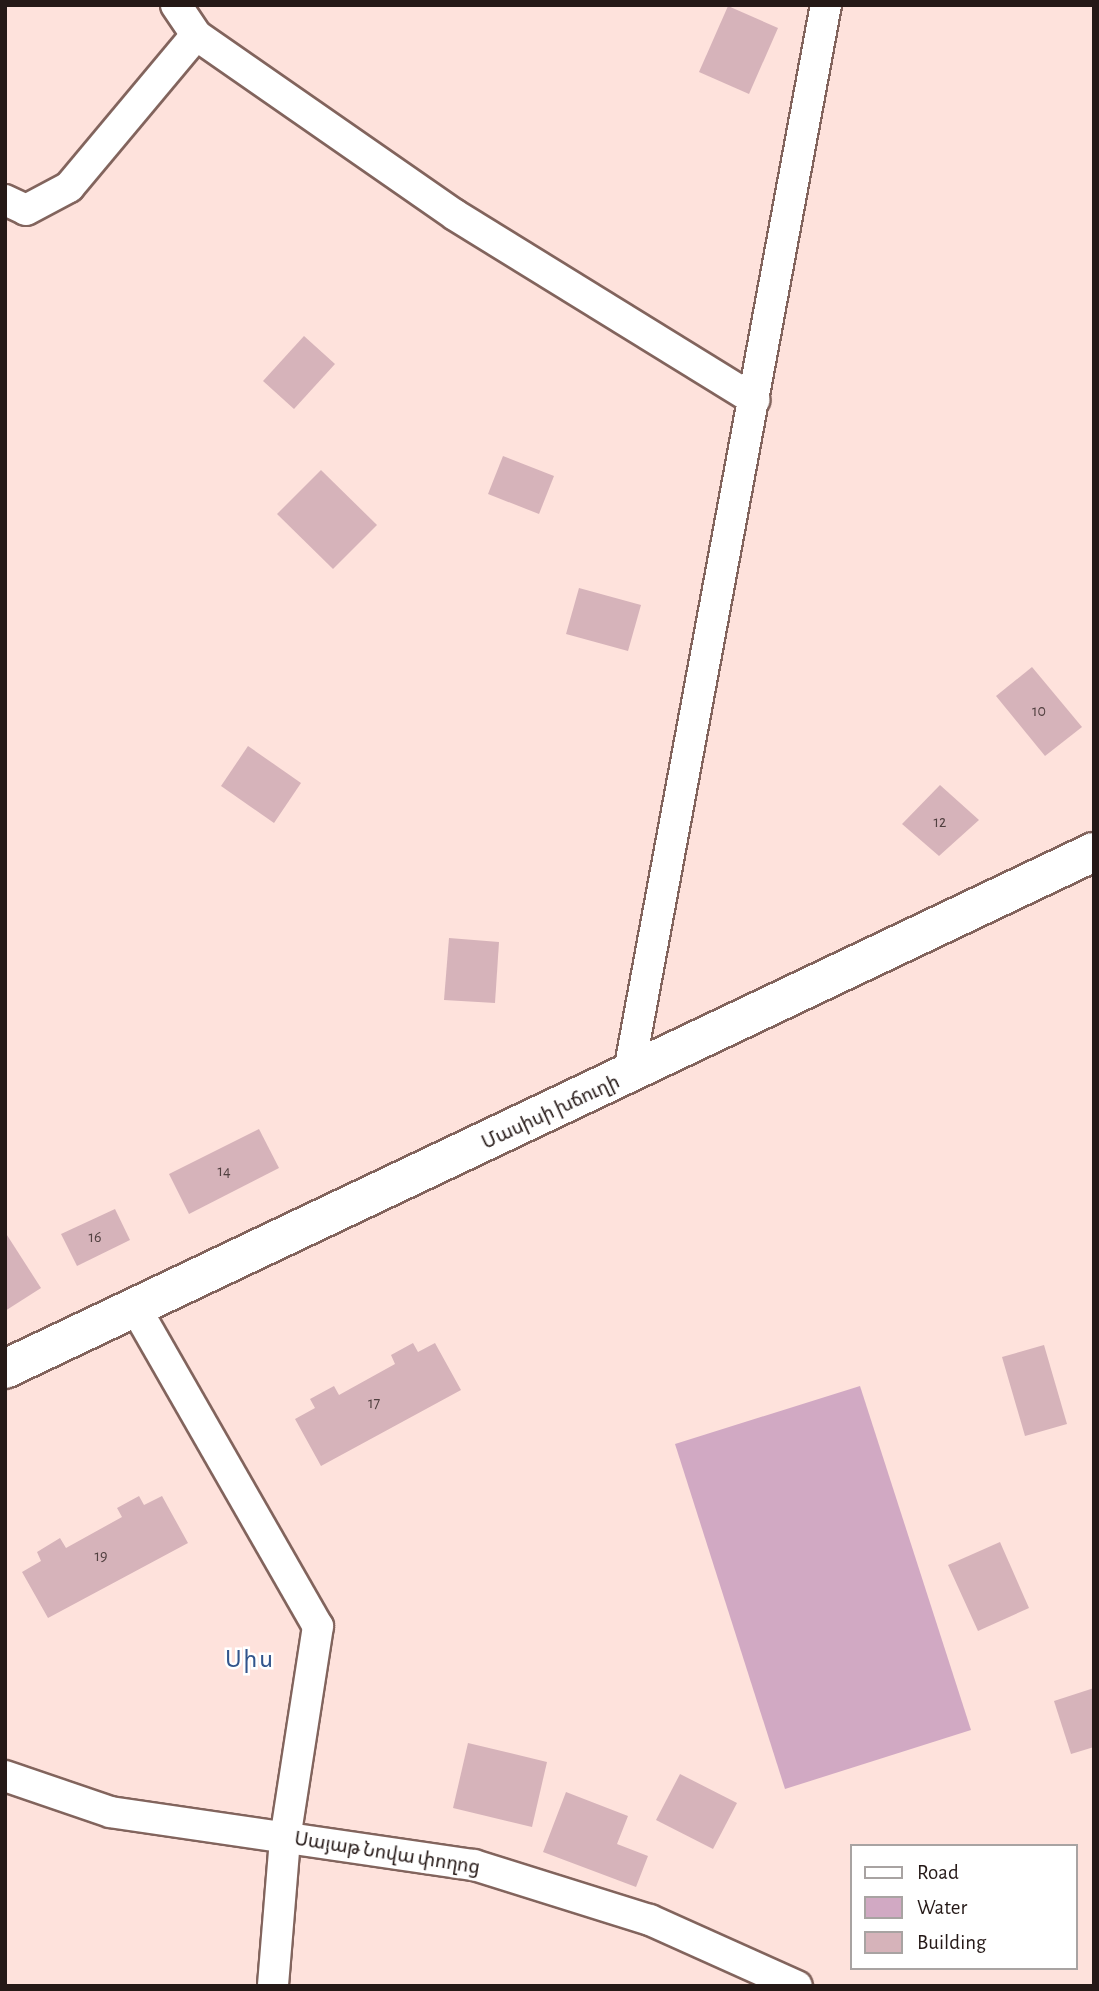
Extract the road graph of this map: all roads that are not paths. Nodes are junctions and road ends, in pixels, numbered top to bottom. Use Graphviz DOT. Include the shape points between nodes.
graph roads {
  1 [pos="176,5"];
  2 [pos="826,5"];
  3 [pos="196,35"];
  4 [pos="5,200"];
  5 [pos="754,400"];
  6 [pos="1094,852"];
  7 [pos="628,1077"];
  8 [pos="135,1307"];
  9 [pos="5,1369"];
  10 [pos="5,1776"];
  11 [pos="285,1839"];
  12 [pos="273,1986"];
  13 [pos="797,1986"];
  1 -- 3 [label="street"];
  2 -- 5 [label="street"];
  3 -- 4 [label="street" via="69,187 26,210"];
  3 -- 5 [label="street" via="455,215"];
  5 -- 7 [label="street"];
  6 -- 7 [label="main road, Մասիսի խճուղի"];
  7 -- 8 [label="main road, Մասիսի խճուղի"];
  8 -- 9 [label="main road, Մասիսի խճուղի"];
  8 -- 11 [label="street" via="318,1626"];
  10 -- 11 [label="street, Սայաթ Նովա փողոց" via="110,1812"];
  11 -- 12 [label="street"];
  11 -- 13 [label="street, Սայաթ Նովա փողոց" via="474,1865 650,1920"];
}
